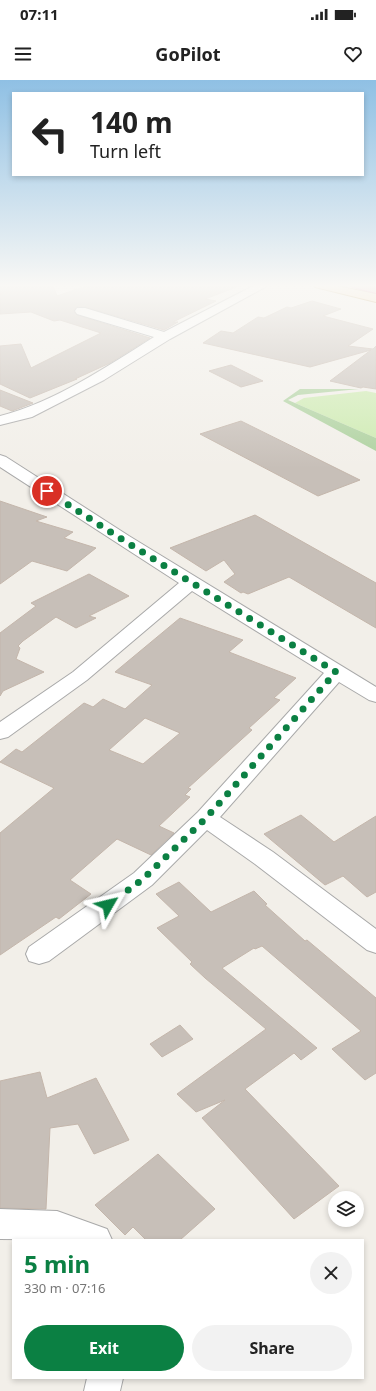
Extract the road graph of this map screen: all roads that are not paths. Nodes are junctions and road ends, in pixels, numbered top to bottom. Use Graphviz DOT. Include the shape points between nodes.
graph roads {
  1 [pos="148,346"];
  2 [pos="0,421"];
  3 [pos="0,460"];
  4 [pos="191,582"];
  5 [pos="336,672"];
  6 [pos="376,696"];
  7 [pos="0,732"];
  8 [pos="206,818"];
  9 [pos="376,943"];
  10 [pos="39,954"];
  11 [pos="0,1224"];
  12 [pos="92,1239"];
  13 [pos="105,1379"];
  14 [pos="102,1391"];
  1 -- 2 [label="street" via="92,381 26,414"];
  3 -- 4 [label="street"];
  4 -- 5 [label="street"];
  4 -- 7 [label="street" via="80,676"];
  5 -- 6 [label="street"];
  5 -- 8 [label="street"];
  8 -- 9 [label="street" via="264,858"];
  8 -- 10 [label="street" via="143,879"];
  11 -- 12 [label="street" via="57,1226"];
  13 -- 14 [label="street"];
}
